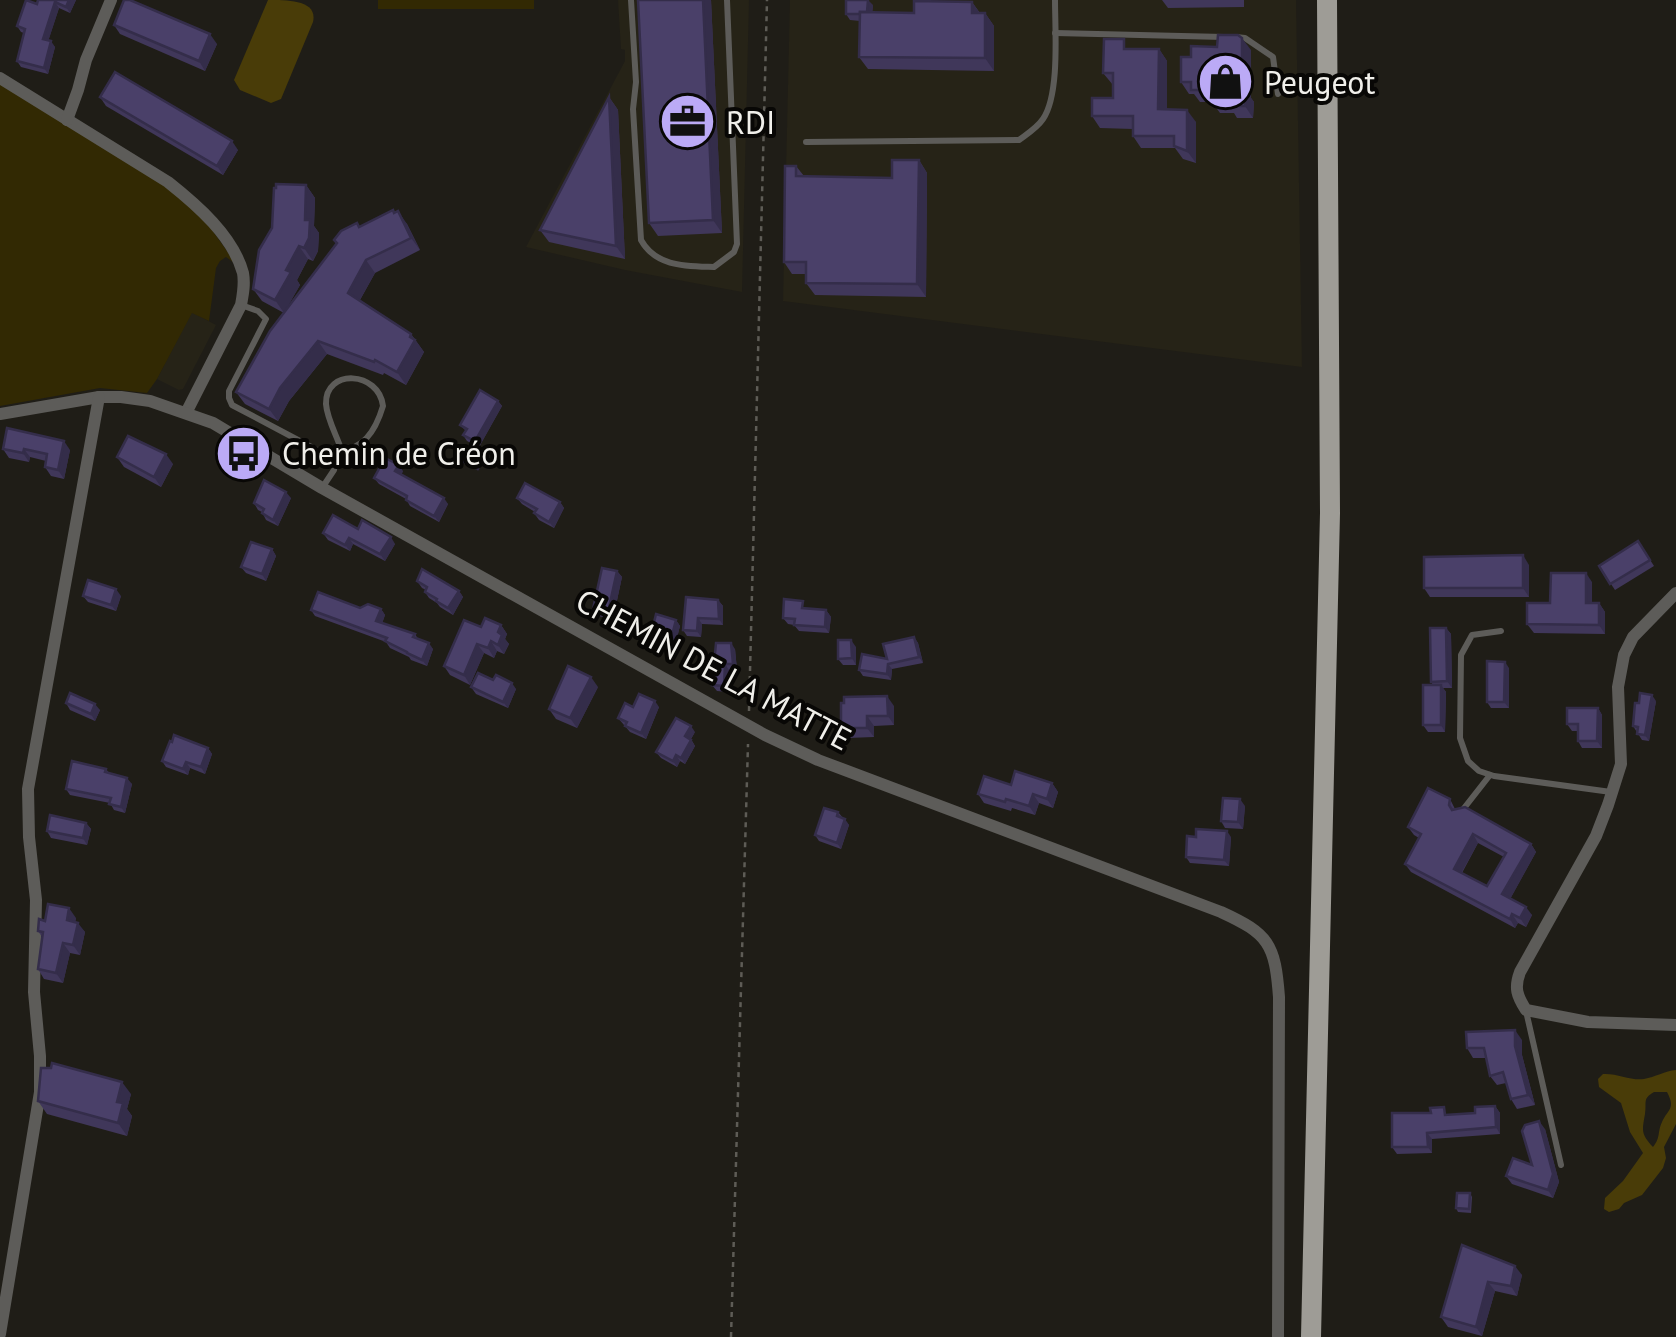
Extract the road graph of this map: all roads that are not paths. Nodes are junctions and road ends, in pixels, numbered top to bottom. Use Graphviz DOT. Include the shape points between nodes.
graph roads {
  1 [pos="111,0"];
  2 [pos="631,0"];
  3 [pos="726,0"];
  4 [pos="1055,0"];
  5 [pos="1327,0"];
  6 [pos="1055,34"];
  7 [pos="0,78"];
  8 [pos="1278,94"];
  9 [pos="67,120"];
  10 [pos="806,142"];
  11 [pos="241,305"];
  12 [pos="99,397"];
  13 [pos="186,413"];
  14 [pos="0,414"];
  15 [pos="342,449"];
  16 [pos="332,458"];
  17 [pos="322,488"];
  18 [pos="1676,593"];
  19 [pos="1500,631"];
  20 [pos="1490,774"];
  21 [pos="1612,792"];
  22 [pos="1461,812"];
  23 [pos="1526,1010"];
  24 [pos="1676,1025"];
  25 [pos="1560,1165"];
  26 [pos="0,1334"];
  27 [pos="1278,1337"];
  28 [pos="1311,1337"];
  1 -- 9 [label="street"];
  2 -- 3 [label="lane" via="641,240 657,259 714,267 737,244"];
  4 -- 6 [label="lane"];
  5 -- 28 [label="main road" via="1330,513"];
  6 -- 8 [label="lane" via="1245,38 1274,57"];
  6 -- 10 [label="lane" via="1050,102 1044,118 1018,140"];
  7 -- 9 [label="street"];
  9 -- 11 [label="street" via="192,201 231,247 242,272"];
  11 -- 13 [label="street"];
  11 -- 16 [label="lane" via="266,319 229,391 232,405"];
  12 -- 13 [label="street, CHEMIN DE LA MATTE" via="150,401"];
  12 -- 14 [label="street, CHEMIN DE LA MATTE"];
  12 -- 26 [label="street" via="28,789 40,1092"];
  13 -- 17 [label="street, CHEMIN DE LA MATTE"];
  15 -- 15 [label="lane" via="327,397 335,384 352,378 378,390 383,406 360,445"];
  15 -- 16 [label="lane"];
  16 -- 17 [label="lane" via="334,470"];
  17 -- 27 [label="street, CHEMIN DE LA MATTE" via="818,760 1222,912 1259,932 1276,966 1279,997"];
  18 -- 21 [label="street" via="1633,636 1624,655 1618,687 1621,764"];
  19 -- 20 [label="lane" via="1472,634 1461,655 1460,738 1468,761"];
  20 -- 21 [label="lane"];
  20 -- 22 [label="lane"];
  21 -- 23 [label="street" via="1596,836 1520,972 1515,986"];
  23 -- 24 [label="street" via="1588,1022"];
  23 -- 25 [label="lane"];
}
